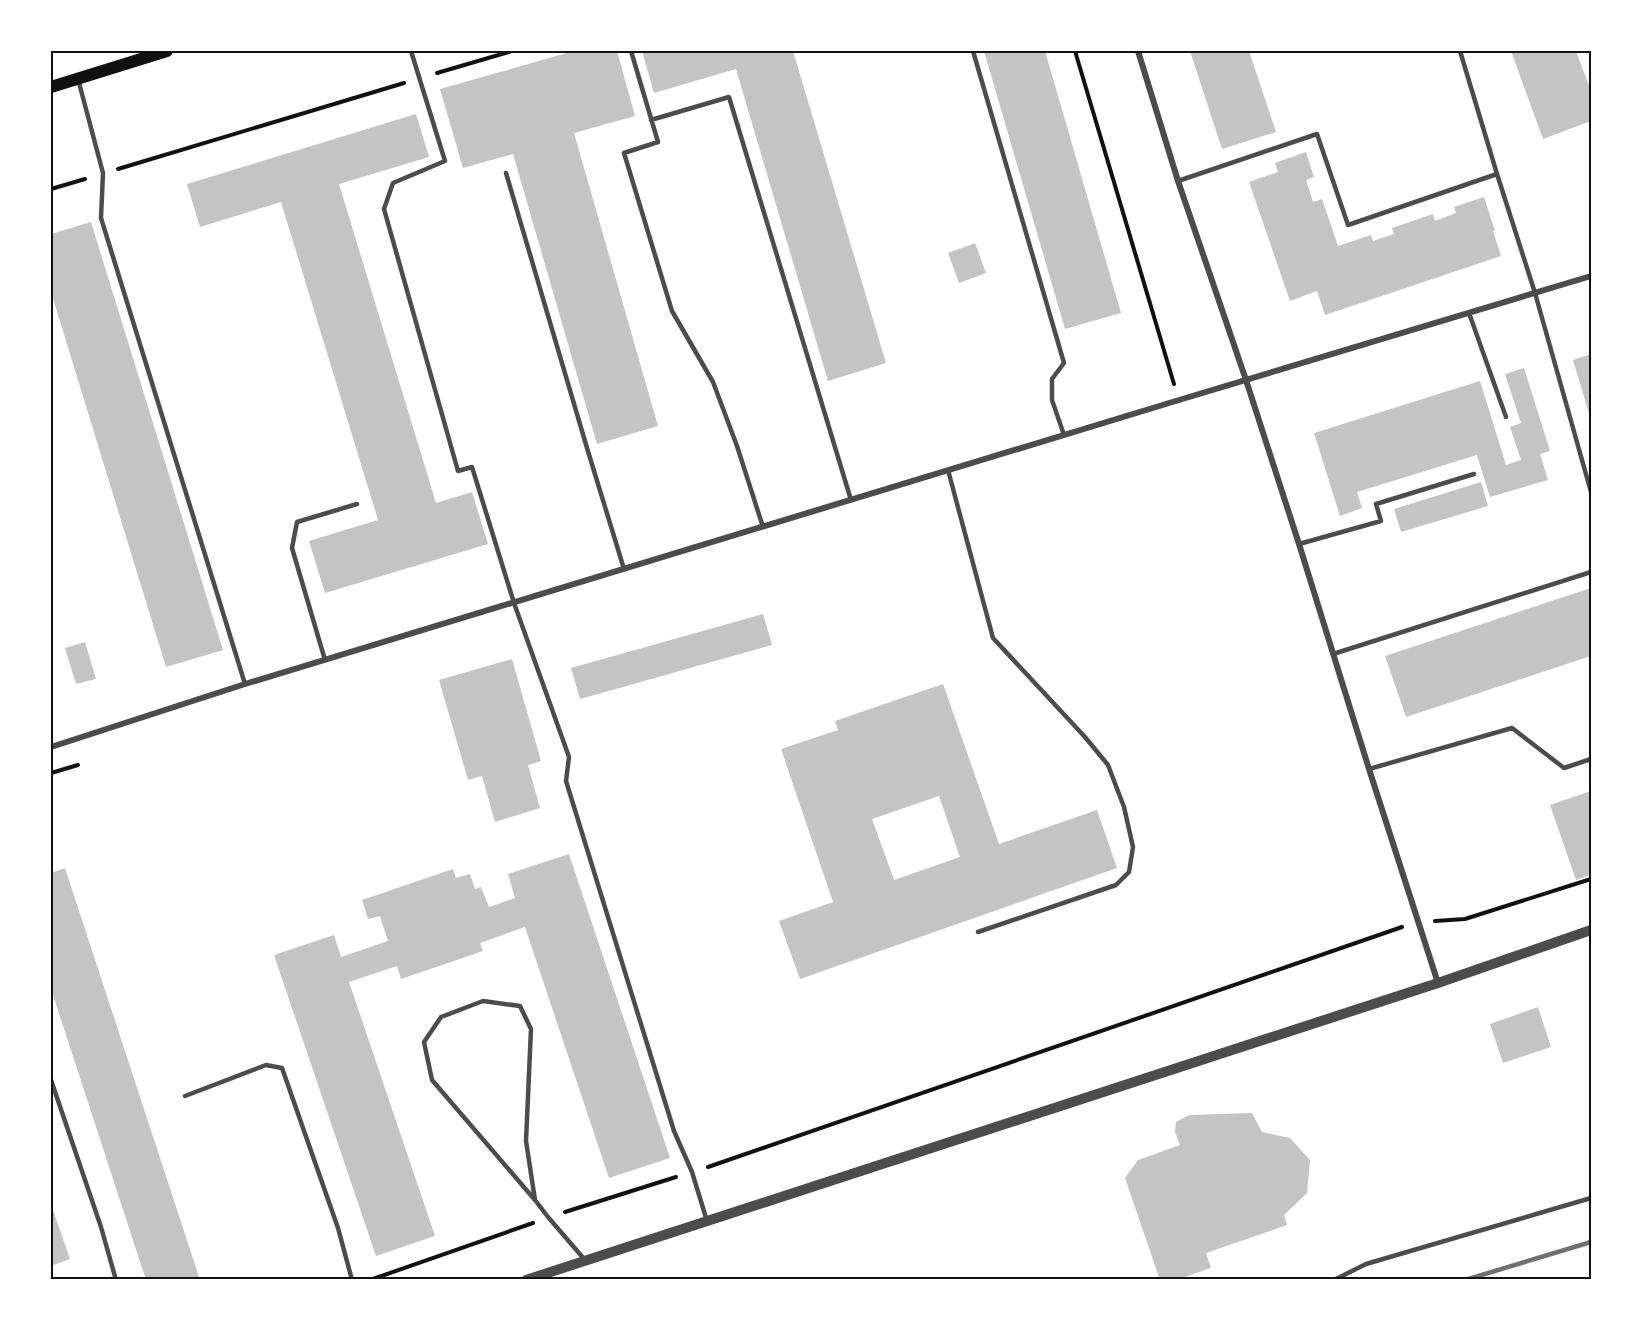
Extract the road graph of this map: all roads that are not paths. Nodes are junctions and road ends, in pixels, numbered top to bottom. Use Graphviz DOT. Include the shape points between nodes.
graph roads {
  1 [pos="167,51"];
  2 [pos="411,51"];
  3 [pos="631,51"];
  4 [pos="973,51"];
  5 [pos="1138,51"];
  6 [pos="1460,51"];
  7 [pos="78,79"];
  8 [pos="51,87"];
  9 [pos="651,120"];
  10 [pos="506,173"];
  11 [pos="1497,174"];
  12 [pos="1178,181"];
  13 [pos="1591,276"];
  14 [pos="1535,293"];
  15 [pos="1469,313"];
  16 [pos="1246,380"];
  17 [pos="1506,417"];
  18 [pos="1064,435"];
  19 [pos="948,470"];
  20 [pos="1474,474"];
  21 [pos="1591,492"];
  22 [pos="851,500"];
  23 [pos="357,504"];
  24 [pos="764,527"];
  25 [pos="1299,544"];
  26 [pos="624,569"];
  27 [pos="1591,572"];
  28 [pos="514,603"];
  29 [pos="1333,654"];
  30 [pos="325,660"];
  31 [pos="245,684"];
  32 [pos="51,747"];
  33 [pos="1591,759"];
  34 [pos="1369,769"];
  35 [pos="1591,930"];
  36 [pos="978,932"];
  37 [pos="1438,983"];
  38 [pos="51,1080"];
  39 [pos="185,1096"];
  40 [pos="1591,1198"];
  41 [pos="535,1200"];
  42 [pos="707,1221"];
  43 [pos="585,1260"];
  44 [pos="116,1280"];
  45 [pos="352,1280"];
  46 [pos="526,1280"];
  47 [pos="1334,1280"];
  1 -- 7 [label="main road"];
  2 -- 28 [label="lane" via="445,162 393,183 384,209 458,471 472,467"];
  3 -- 9 [label="lane"];
  4 -- 18 [label="lane" via="1064,363 1052,379 1052,400"];
  5 -- 12 [label="street"];
  6 -- 11 [label="lane"];
  7 -- 8 [label="main road"];
  7 -- 31 [label="lane" via="103,173 101,218"];
  9 -- 22 [label="lane" via="729,97"];
  9 -- 24 [label="lane" via="658,142 624,153 672,311 713,382"];
  10 -- 26 [label="lane"];
  11 -- 12 [label="lane" via="1348,225 1317,135"];
  11 -- 14 [label="lane"];
  12 -- 16 [label="street"];
  13 -- 14 [label="street"];
  14 -- 15 [label="street"];
  14 -- 21 [label="lane"];
  15 -- 16 [label="street"];
  15 -- 17 [label="lane"];
  16 -- 18 [label="street"];
  16 -- 25 [label="street"];
  18 -- 19 [label="street"];
  19 -- 22 [label="street"];
  19 -- 36 [label="lane" via="993,638 1108,765 1124,807 1133,847 1129,872 1116,885"];
  20 -- 25 [label="lane" via="1376,504 1381,521"];
  22 -- 24 [label="street"];
  23 -- 30 [label="lane" via="297,522 292,548"];
  24 -- 26 [label="street"];
  25 -- 29 [label="street"];
  26 -- 28 [label="street"];
  27 -- 29 [label="lane"];
  28 -- 30 [label="street"];
  28 -- 42 [label="lane" via="569,757 566,781 674,1131"];
  29 -- 34 [label="street"];
  30 -- 31 [label="street"];
  31 -- 32 [label="street"];
  33 -- 34 [label="lane" via="1564,768 1512,728"];
  34 -- 37 [label="street"];
  35 -- 37 [label="street"];
  37 -- 42 [label="street"];
  38 -- 44 [label="lane"];
  39 -- 45 [label="lane" via="266,1065 282,1068 338,1228"];
  40 -- 47 [label="lane" via="1366,1264"];
  41 -- 41 [label="lane" via="526,1141 531,1029 520,1006 483,1001 441,1017 424,1042 432,1080"];
  41 -- 43 [label="lane"];
  42 -- 43 [label="street"];
  43 -- 46 [label="street"];
}
